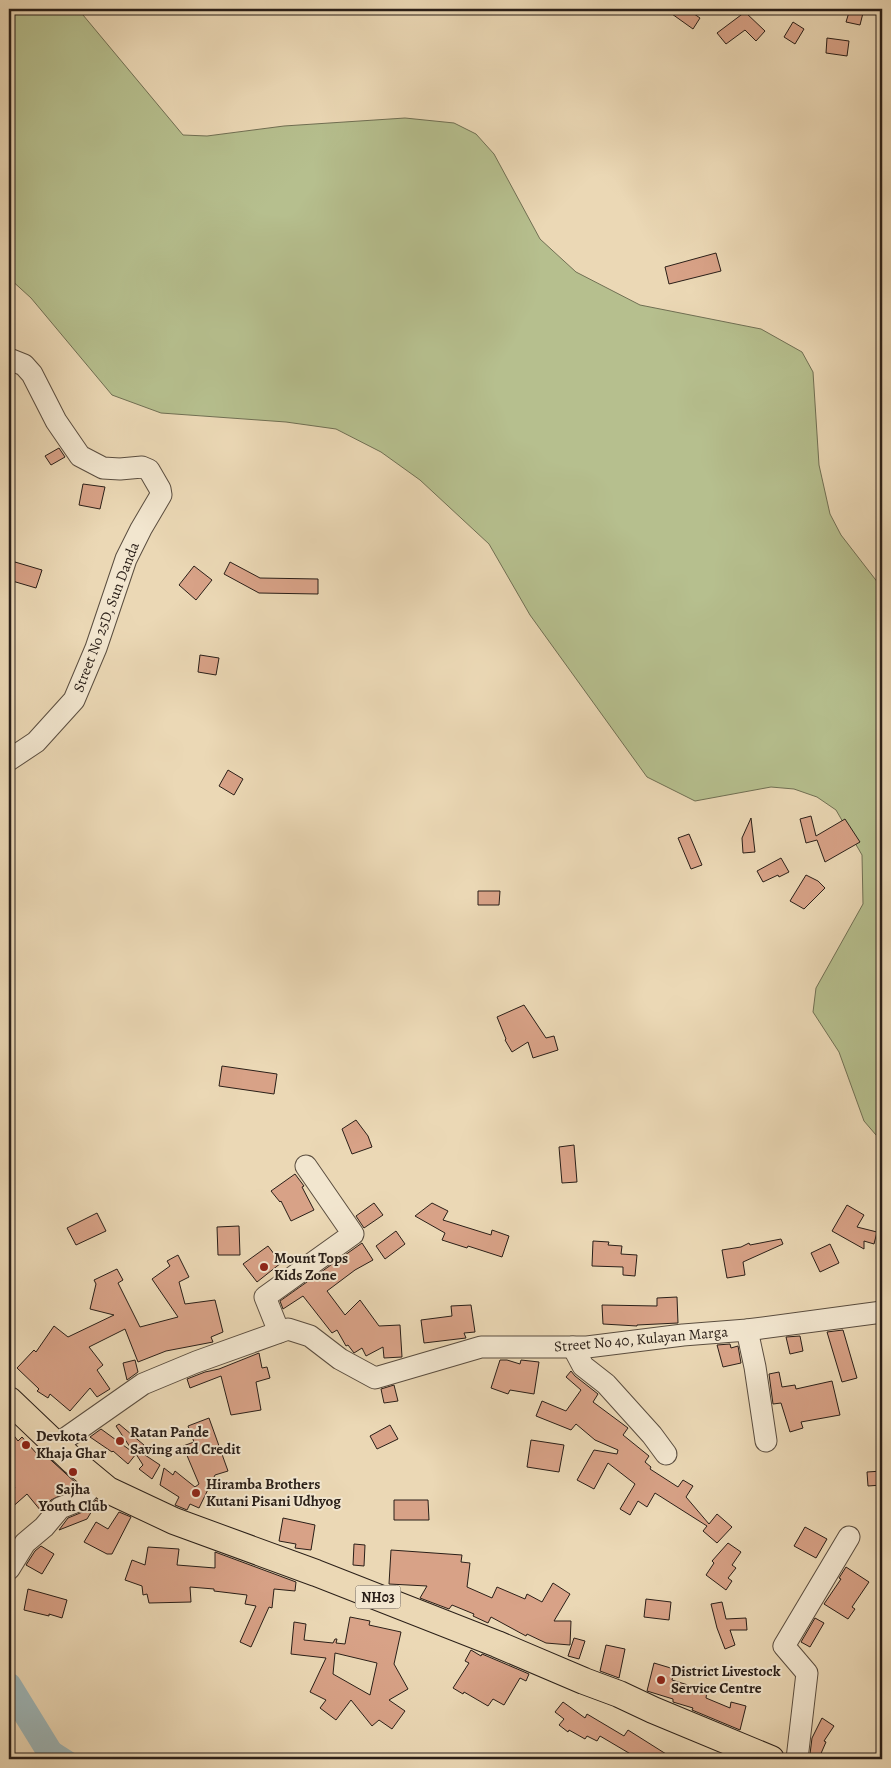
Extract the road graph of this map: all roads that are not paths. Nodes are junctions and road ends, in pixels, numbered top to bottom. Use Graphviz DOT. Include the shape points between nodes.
graph roads {
  1 [pos="9,359"];
  2 [pos="9,760"];
  3 [pos="306,1166"];
  4 [pos="882,1312"];
  5 [pos="747,1330"];
  6 [pos="279,1332"];
  7 [pos="573,1347"];
  8 [pos="9,1400"];
  9 [pos="766,1441"];
  10 [pos="56,1445"];
  11 [pos="666,1454"];
  12 [pos="97,1480"];
  13 [pos="848,1538"];
  14 [pos="9,1569"];
  15 [pos="772,1759"];
  16 [pos="797,1759"];
  1 -- 2 [label="street, Street No 25D, Sun Danda" via="24,365 32,374 56,421 80,456 103,468 142,467 149,470 161,495 126,559 96,648 74,700 36,742"];
  3 -- 6 [label="street" via="353,1234 264,1297"];
  4 -- 5 [label="street, Street No 40, Kulayan Marga"];
  5 -- 7 [label="street, Street No 40, Kulayan Marga"];
  5 -- 9 [label="street"];
  6 -- 7 [label="street, Street No 40, Kulayan Marga" via="288,1329 310,1336 340,1359 375,1378 481,1348"];
  6 -- 10 [label="street, Street No 40, Kulayan Marga" via="143,1384"];
  7 -- 11 [label="street" via="583,1366 606,1384"];
  8 -- 10 [label="main road, NH03"];
  10 -- 12 [label="main road, NH03"];
  12 -- 14 [label="street" via="80,1500 60,1508 25,1543"];
  12 -- 15 [label="main road, NH03" via="108,1490 174,1521 498,1644"];
  13 -- 16 [label="street" via="784,1646 807,1673"];
}
